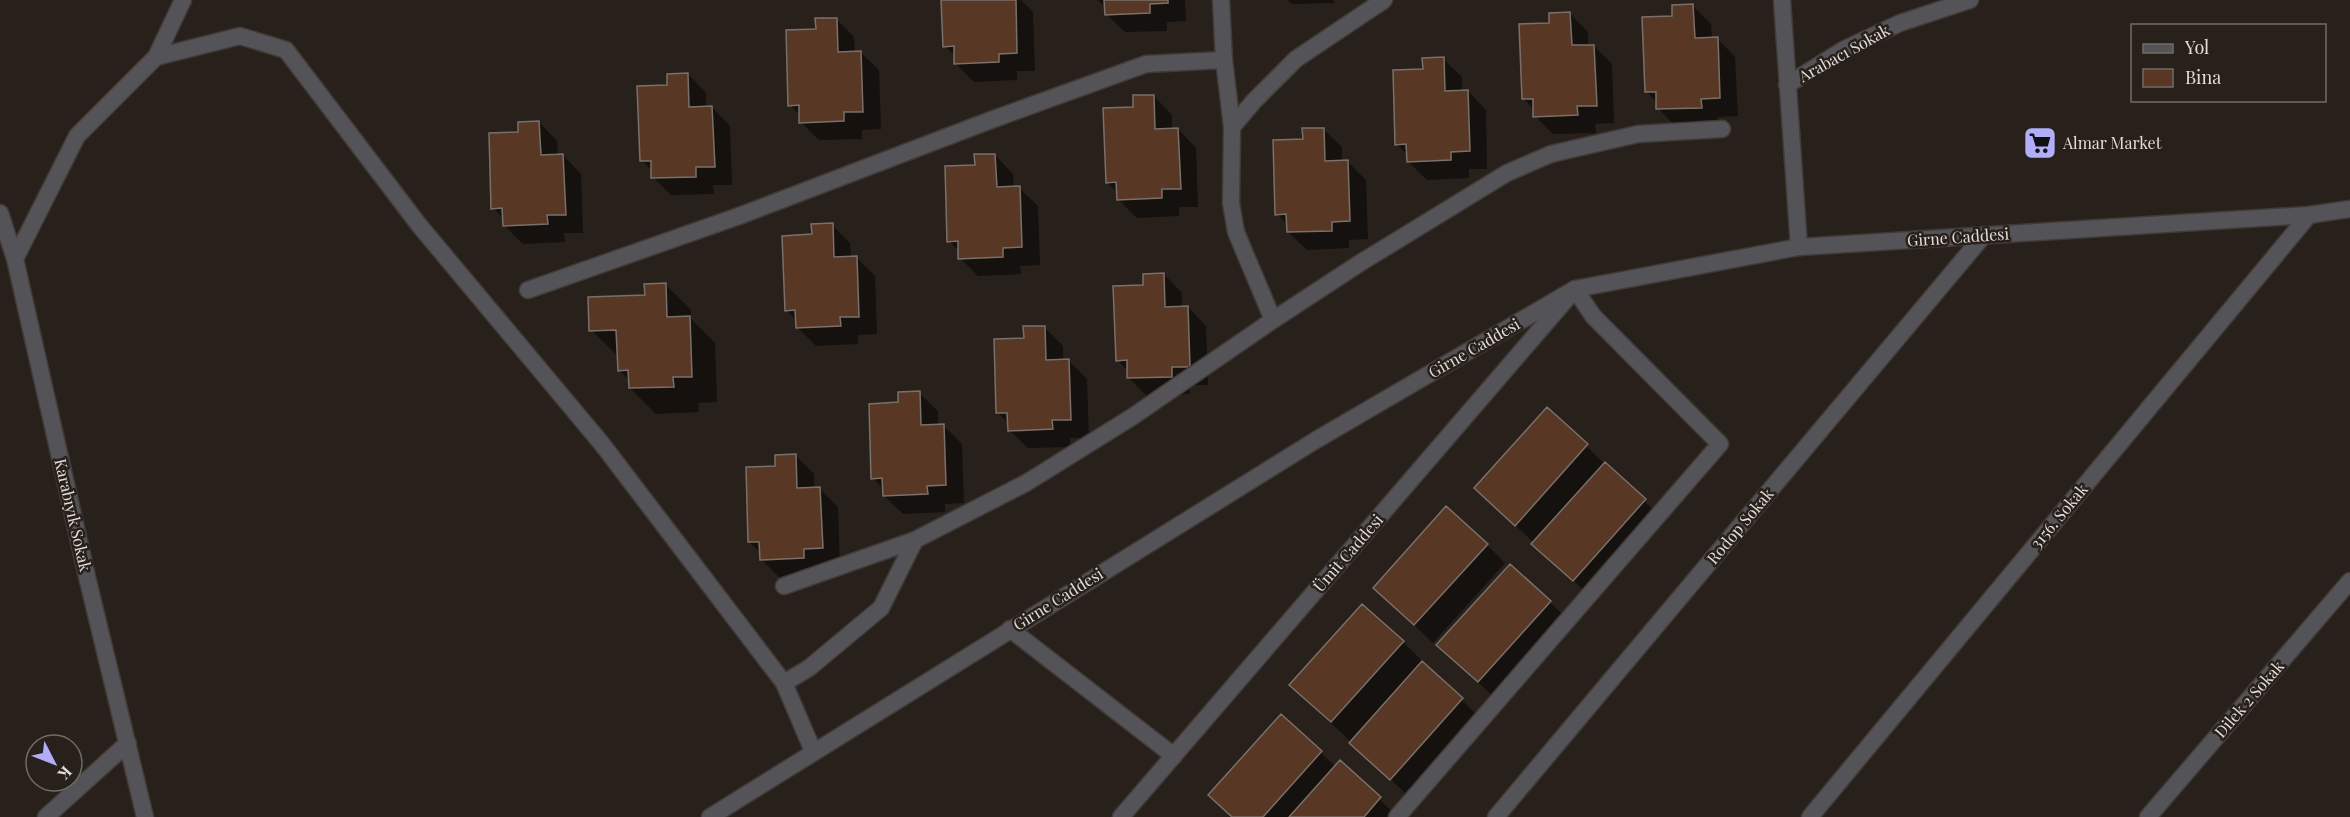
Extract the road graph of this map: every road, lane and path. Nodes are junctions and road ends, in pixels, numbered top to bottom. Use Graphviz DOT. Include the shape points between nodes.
graph roads {
  1 [pos="183,0"];
  2 [pos="1221,0"];
  3 [pos="1384,0"];
  4 [pos="1782,0"];
  5 [pos="1970,0"];
  6 [pos="156,57"];
  7 [pos="1224,60"];
  8 [pos="1787,85"];
  9 [pos="1232,127"];
  10 [pos="1722,129"];
  11 [pos="2350,208"];
  12 [pos="0,213"];
  13 [pos="2309,215"];
  14 [pos="1984,235"];
  15 [pos="1799,247"];
  16 [pos="15,259"];
  17 [pos="1575,289"];
  18 [pos="528,290"];
  19 [pos="1273,320"];
  20 [pos="915,540"];
  21 [pos="2350,581"];
  22 [pos="784,585"];
  23 [pos="1010,629"];
  24 [pos="784,683"];
  25 [pos="128,743"];
  26 [pos="813,751"];
  27 [pos="1174,756"];
  28 [pos="46,817"];
  29 [pos="145,817"];
  30 [pos="710,817"];
  31 [pos="1121,817"];
  32 [pos="1397,817"];
  33 [pos="1496,817"];
  34 [pos="1810,817"];
  35 [pos="2148,817"];
  1 -- 6 [label="street"];
  2 -- 7 [label="street"];
  3 -- 9 [label="street" via="1296,59"];
  4 -- 8 [label="street"];
  5 -- 8 [label="street, Arabacı Sokak" via="1900,23 1842,50"];
  6 -- 16 [label="street" via="76,136"];
  6 -- 24 [label="street" via="240,36 286,50 419,225 602,444"];
  7 -- 9 [label="street"];
  7 -- 18 [label="street" via="1146,64"];
  8 -- 15 [label="street"];
  9 -- 19 [label="street" via="1231,203 1236,232"];
  10 -- 19 [label="street" via="1638,134 1551,154 1507,173"];
  11 -- 13 [label="street, Girne Caddesi"];
  12 -- 16 [label="street, Karabıyık Sokak"];
  13 -- 14 [label="street, Girne Caddesi"];
  13 -- 34 [label="street, 3156. Sokak"];
  14 -- 15 [label="street, Girne Caddesi"];
  14 -- 33 [label="street, Rodop Sokak"];
  15 -- 17 [label="street, Girne Caddesi"];
  16 -- 25 [label="street, Karabıyık Sokak"];
  17 -- 23 [label="street, Girne Caddesi" via="1316,440"];
  17 -- 27 [label="street, Ümit Caddesi"];
  17 -- 32 [label="street" via="1593,316 1720,444"];
  19 -- 20 [label="street" via="1132,417 1026,483"];
  20 -- 22 [label="street"];
  20 -- 24 [label="street" via="881,608 809,668"];
  21 -- 35 [label="street, Dilek 2 Sokak"];
  23 -- 26 [label="street, Girne Caddesi"];
  23 -- 27 [label="street"];
  24 -- 26 [label="street"];
  25 -- 28 [label="street"];
  25 -- 29 [label="street, Karabıyık Sokak"];
  26 -- 30 [label="street, Girne Caddesi"];
  27 -- 31 [label="street, Ümit Caddesi"];
}
